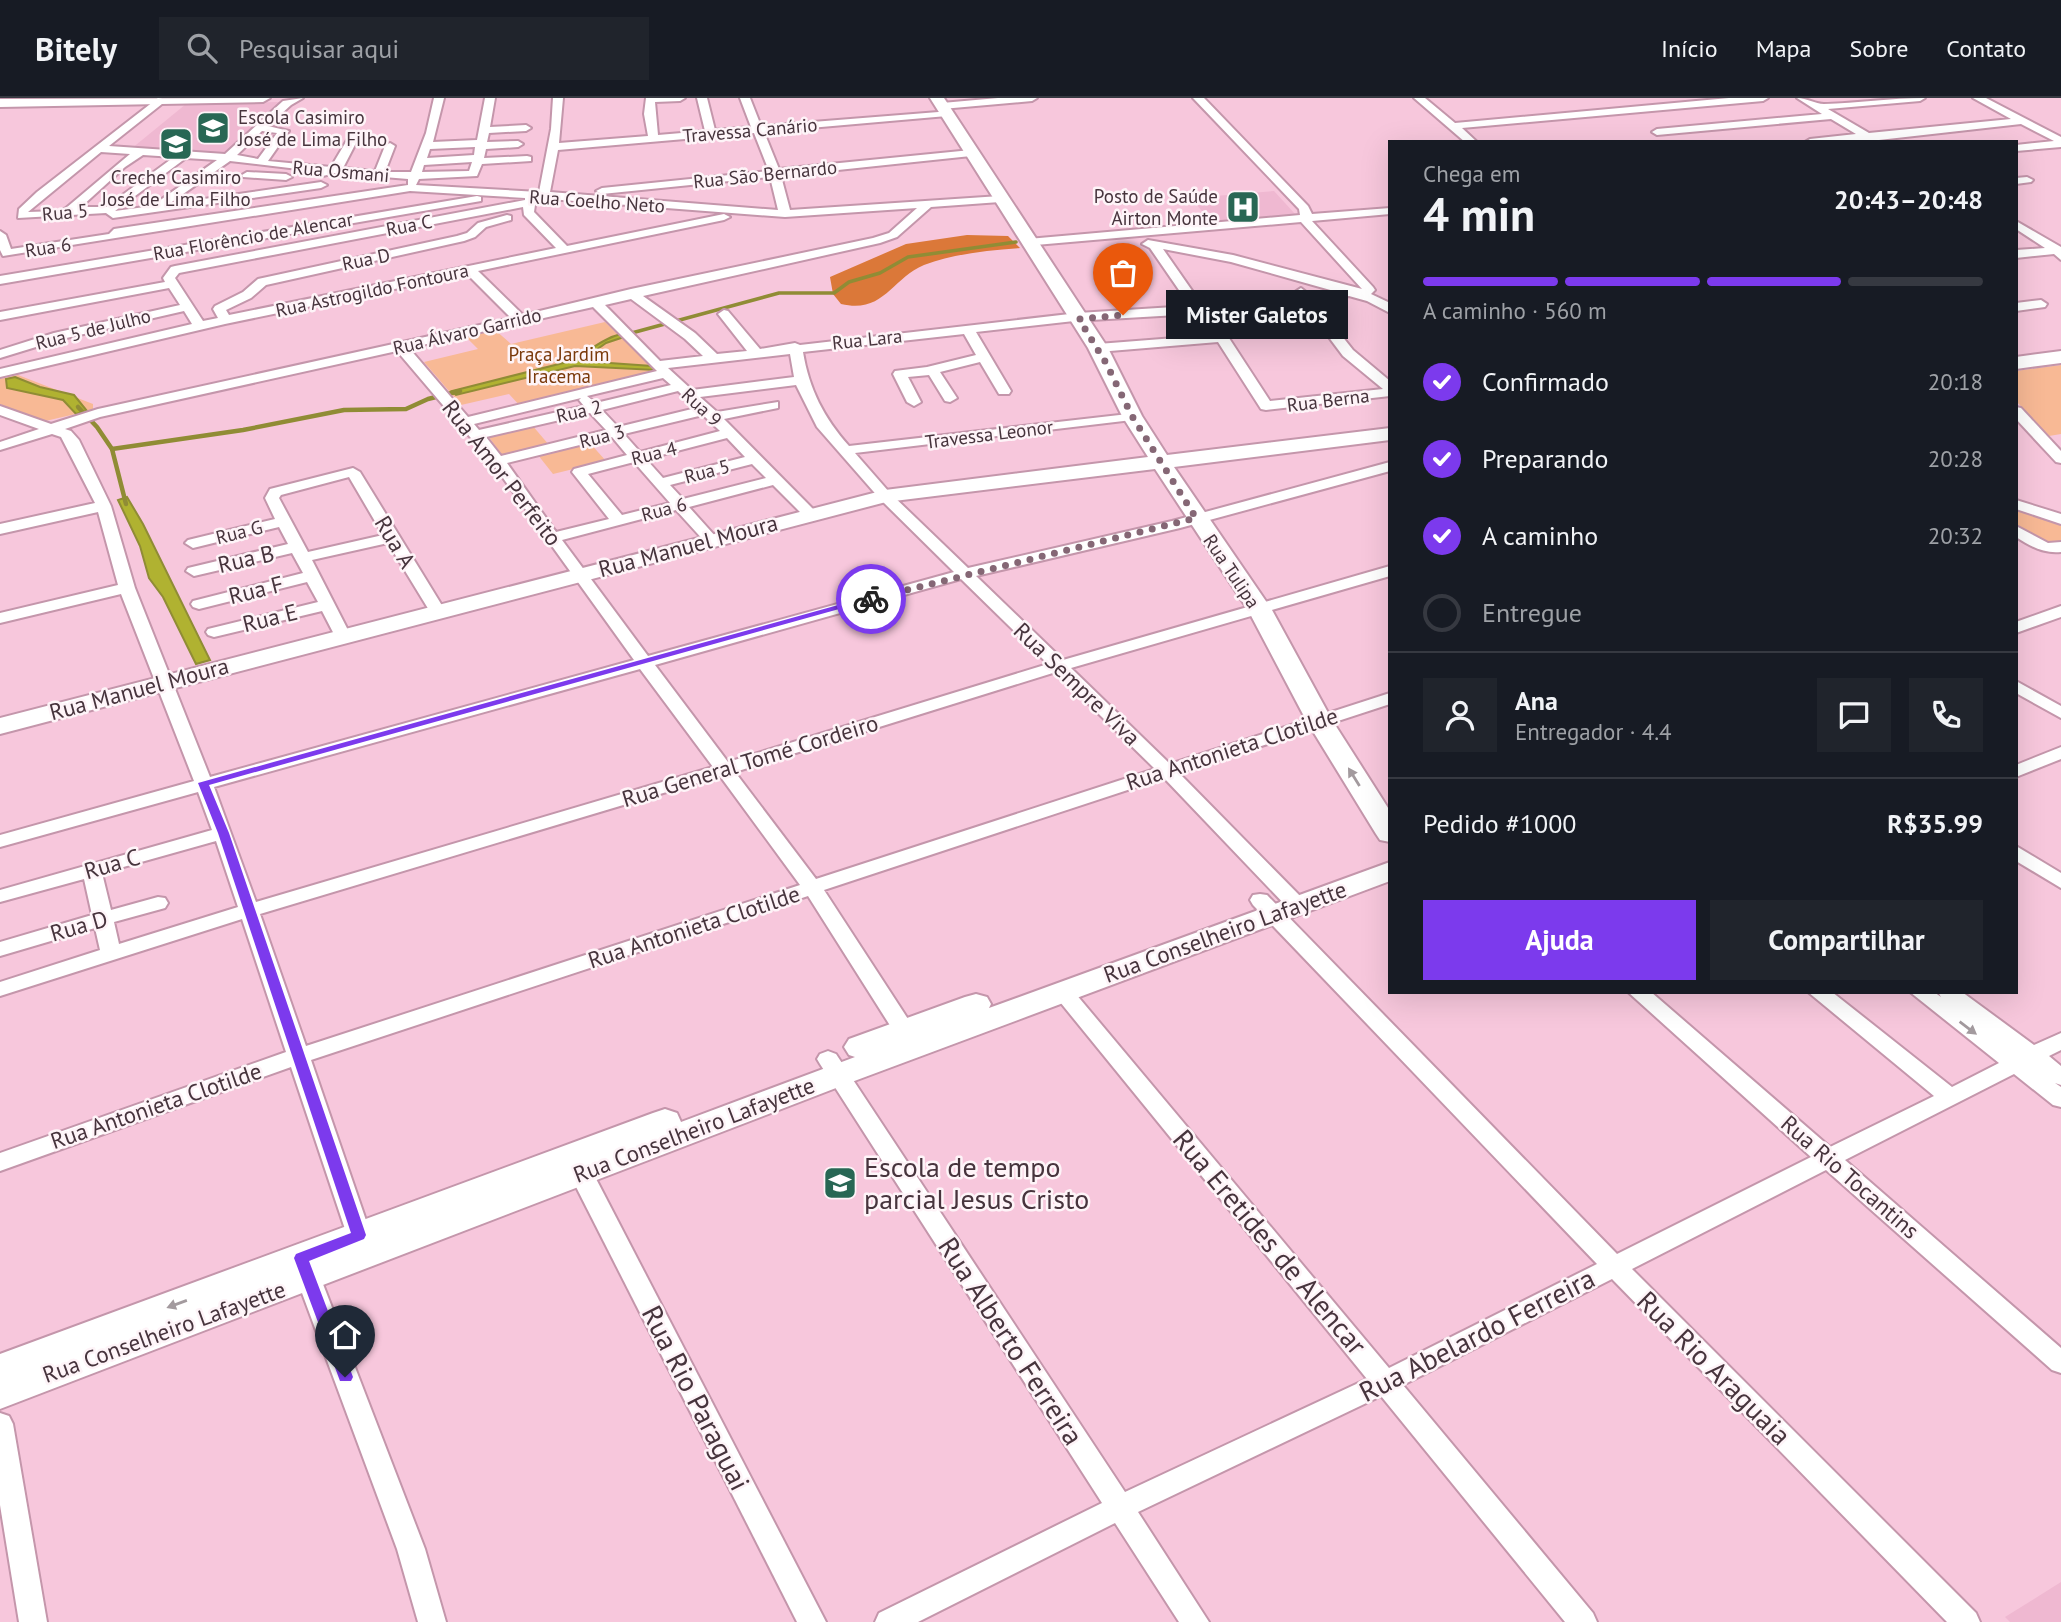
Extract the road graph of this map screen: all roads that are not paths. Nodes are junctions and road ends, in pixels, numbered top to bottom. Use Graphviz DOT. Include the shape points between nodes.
graph roads {
  1 [pos="263,98"];
  2 [pos="299,98"];
  3 [pos="439,98"];
  4 [pos="491,98"];
  5 [pos="558,98"];
  6 [pos="680,98"];
  7 [pos="702,98"];
  8 [pos="745,98"];
  9 [pos="1032,98"];
  10 [pos="1198,98"];
  11 [pos="1419,98"];
  12 [pos="1608,98"];
  13 [pos="1763,98"];
  14 [pos="1802,98"];
  15 [pos="1920,98"];
  16 [pos="1979,98"];
  17 [pos="650,99"];
  18 [pos="162,100"];
  19 [pos="0,103"];
  20 [pos="942,106"];
  21 [pos="1819,107"];
  22 [pos="1627,110"];
  23 [pos="1832,116"];
  24 [pos="1637,118"];
  25 [pos="2017,118"];
  26 [pos="1647,125"];
  27 [pos="1452,126"];
  28 [pos="260,128"];
  29 [pos="273,128"];
  30 [pos="526,128"];
  31 [pos="756,129"];
  32 [pos="485,130"];
  33 [pos="1657,132"];
  34 [pos="711,133"];
  35 [pos="1867,136"];
  36 [pos="354,137"];
  37 [pos="653,137"];
  38 [pos="1470,140"];
  39 [pos="1668,140"];
  40 [pos="1829,140"];
  41 [pos="2061,142"];
  42 [pos="482,144"];
  43 [pos="518,144"];
  44 [pos="390,146"];
  45 [pos="426,146"];
  46 [pos="553,147"];
  47 [pos="2018,148"];
  48 [pos="100,149"];
  49 [pos="142,151"];
  50 [pos="971,153"];
  51 [pos="183,155"];
  52 [pos="227,158"];
  53 [pos="241,158"];
  54 [pos="527,159"];
  55 [pos="479,160"];
  56 [pos="263,162"];
  57 [pos="420,162"];
  58 [pos="334,170"];
  59 [pos="775,173"];
  60 [pos="379,174"];
  61 [pos="247,175"];
  62 [pos="415,175"];
  63 [pos="322,181"];
  64 [pos="410,188"];
  65 [pos="232,189"];
  66 [pos="506,195"];
  67 [pos="559,197"];
  68 [pos="1000,199"];
  69 [pos="326,200"];
  70 [pos="534,202"];
  71 [pos="927,205"];
  72 [pos="421,208"];
  73 [pos="153,209"];
  74 [pos="70,210"];
  75 [pos="1388,211"];
  76 [pos="746,212"];
  77 [pos="111,213"];
  78 [pos="785,214"];
  79 [pos="1304,219"];
  80 [pos="2018,225"];
  81 [pos="0,235"];
  82 [pos="112,235"];
  83 [pos="343,237"];
  84 [pos="1081,238"];
  85 [pos="1028,243"];
  86 [pos="1153,244"];
  87 [pos="565,250"];
  88 [pos="2060,252"];
  89 [pos="2018,254"];
  90 [pos="370,259"];
  91 [pos="115,260"];
  92 [pos="470,270"];
  93 [pos="1287,274"];
  94 [pos="0,280"];
  95 [pos="171,281"];
  96 [pos="392,285"];
  97 [pos="631,293"];
  98 [pos="1356,294"];
  99 [pos="1307,300"];
  100 [pos="594,302"];
  101 [pos="2041,304"];
  102 [pos="187,307"];
  103 [pos="1388,307"];
  104 [pos="2018,307"];
  105 [pos="1198,309"];
  106 [pos="723,314"];
  107 [pos="0,316"];
  108 [pos="1078,318"];
  109 [pos="519,319"];
  110 [pos="225,320"];
  111 [pos="200,326"];
  112 [pos="968,329"];
  113 [pos="1222,338"];
  114 [pos="400,346"];
  115 [pos="794,347"];
  116 [pos="1098,348"];
  117 [pos="755,352"];
  118 [pos="0,354"];
  119 [pos="712,357"];
  120 [pos="984,357"];
  121 [pos="2061,357"];
  122 [pos="2018,363"];
  123 [pos="661,369"];
  124 [pos="932,370"];
  125 [pos="0,373"];
  126 [pos="801,380"];
  127 [pos="1388,388"];
  128 [pos="1388,390"];
  129 [pos="684,391"];
  130 [pos="1004,391"];
  131 [pos="581,394"];
  132 [pos="950,398"];
  133 [pos="914,402"];
  134 [pos="774,405"];
  135 [pos="593,408"];
  136 [pos="0,410"];
  137 [pos="2018,413"];
  138 [pos="710,414"];
  139 [pos="1132,416"];
  140 [pos="465,422"];
  141 [pos="55,429"];
  142 [pos="616,433"];
  143 [pos="730,433"];
  144 [pos="1388,434"];
  145 [pos="478,435"];
  146 [pos="2061,437"];
  147 [pos="2043,439"];
  148 [pos="0,446"];
  149 [pos="847,450"];
  150 [pos="637,457"];
  151 [pos="754,458"];
  152 [pos="2061,459"];
  153 [pos="498,461"];
  154 [pos="1161,461"];
  155 [pos="1388,467"];
  156 [pos="774,480"];
  157 [pos="660,483"];
  158 [pos="885,496"];
  159 [pos="680,505"];
  160 [pos="2018,505"];
  161 [pos="103,506"];
  162 [pos="810,514"];
  163 [pos="1196,518"];
  164 [pos="2061,519"];
  165 [pos="284,521"];
  166 [pos="619,521"];
  167 [pos="0,529"];
  168 [pos="2018,532"];
  169 [pos="393,537"];
  170 [pos="553,538"];
  171 [pos="711,540"];
  172 [pos="193,543"];
  173 [pos="2061,547"];
  174 [pos="300,553"];
  175 [pos="194,572"];
  176 [pos="1388,572"];
  177 [pos="963,574"];
  178 [pos="579,575"];
  179 [pos="312,576"];
  180 [pos="127,588"];
  181 [pos="199,604"];
  182 [pos="326,605"];
  183 [pos="1259,610"];
  184 [pos="2061,611"];
  185 [pos="438,612"];
  186 [pos="0,618"];
  187 [pos="2023,626"];
  188 [pos="214,632"];
  189 [pos="344,636"];
  190 [pos="645,660"];
  191 [pos="1059,666"];
  192 [pos="162,682"];
  193 [pos="2018,687"];
  194 [pos="1388,699"];
  195 [pos="2061,713"];
  196 [pos="1319,720"];
  197 [pos="0,726"];
  198 [pos="2061,752"];
  199 [pos="725,769"];
  200 [pos="1166,770"];
  201 [pos="2018,771"];
  202 [pos="203,783"];
  203 [pos="1388,831"];
  204 [pos="223,833"];
  205 [pos="0,841"];
  206 [pos="2018,853"];
  207 [pos="1388,854"];
  208 [pos="92,870"];
  209 [pos="1388,872"];
  210 [pos="2061,881"];
  211 [pos="813,888"];
  212 [pos="0,896"];
  213 [pos="158,903"];
  214 [pos="1278,903"];
  215 [pos="250,909"];
  216 [pos="103,919"];
  217 [pos="0,949"];
  218 [pos="111,954"];
  219 [pos="0,989"];
  220 [pos="1063,992"];
  221 [pos="1640,994"];
  222 [pos="1821,994"];
  223 [pos="1923,994"];
  224 [pos="1950,994"];
  225 [pos="910,1039"];
  226 [pos="2061,1041"];
  227 [pos="298,1056"];
  228 [pos="2024,1060"];
  229 [pos="833,1067"];
  230 [pos="2061,1077"];
  231 [pos="1950,1097"];
  232 [pos="2061,1099"];
  233 [pos="1828,1158"];
  234 [pos="0,1161"];
  235 [pos="581,1173"];
  236 [pos="359,1235"];
  237 [pos="1614,1266"];
  238 [pos="305,1268"];
  239 [pos="2061,1363"];
  240 [pos="0,1370"];
  241 [pos="1386,1382"];
  242 [pos="0,1393"];
  243 [pos="0,1424"];
  244 [pos="1119,1507"];
  245 [pos="33,1622"];
  246 [pos="432,1622"];
  247 [pos="811,1622"];
  248 [pos="889,1622"];
  249 [pos="1195,1622"];
  250 [pos="1583,1622"];
  251 [pos="1966,1622"];
  1 -- 18 [label="street"];
  2 -- 28 [label="street"];
  2 -- 29 [label="street"];
  3 -- 45 [label="street"];
  4 -- 32 [label="street"];
  5 -- 46 [label="street"];
  6 -- 17 [label="street"];
  7 -- 34 [label="street"];
  8 -- 31 [label="street"];
  9 -- 20 [label="street, Travessa Canário"];
  10 -- 79 [label="street" via="1304,208"];
  11 -- 27 [label="street"];
  12 -- 22 [label="street"];
  13 -- 22 [label="street"];
  14 -- 21 [label="street"];
  15 -- 21 [label="street"];
  16 -- 25 [label="street"];
  17 -- 37 [label="street"];
  18 -- 19 [label="street"];
  18 -- 48 [label="street"];
  20 -- 31 [label="street, Travessa Canário"];
  20 -- 50 [label="street, Rua Tulipa"];
  21 -- 23 [label="street"];
  22 -- 24 [label="street"];
  22 -- 27 [label="street"];
  23 -- 33 [label="street"];
  23 -- 35 [label="street"];
  25 -- 35 [label="street"];
  25 -- 41 [label="street"];
  26 -- 33 [label="street"];
  27 -- 38 [label="street"];
  28 -- 29 [label="street"];
  28 -- 52 [label="street"];
  29 -- 53 [label="street"];
  29 -- 56 [label="street" via="284,131"];
  30 -- 32 [label="street"];
  31 -- 34 [label="street, Travessa Canário"];
  31 -- 59 [label="street"];
  32 -- 42 [label="street"];
  33 -- 39 [label="street"];
  34 -- 37 [label="street, Travessa Canário"];
  35 -- 40 [label="street"];
  36 -- 58 [label="street"];
  37 -- 46 [label="street, Travessa Canário"];
  41 -- 47 [label="street"];
  42 -- 43 [label="street"];
  42 -- 45 [label="street"];
  42 -- 55 [label="street"];
  44 -- 60 [label="street"];
  45 -- 57 [label="street"];
  46 -- 70 [label="street"];
  48 -- 49 [label="street, Rua Osmani"];
  48 -- 74 [label="street, Rua 5" via="21,215"];
  49 -- 51 [label="street, Rua Osmani"];
  49 -- 74 [label="street"];
  50 -- 59 [label="street, Rua São Bernardo"];
  50 -- 68 [label="street, Rua Tulipa"];
  51 -- 52 [label="street, Rua Osmani"];
  51 -- 77 [label="street"];
  52 -- 53 [label="street, Rua Osmani"];
  52 -- 73 [label="street"];
  53 -- 56 [label="street, Rua Osmani"];
  54 -- 55 [label="street"];
  55 -- 57 [label="street"];
  55 -- 62 [label="street, Rua Osmani" via="473,174"];
  56 -- 58 [label="street, Rua Osmani"];
  56 -- 61 [label="street"];
  57 -- 62 [label="street"];
  58 -- 60 [label="street, Rua Osmani"];
  58 -- 63 [label="street"];
  59 -- 67 [label="street, Rua São Bernardo"];
  59 -- 78 [label="street"];
  60 -- 62 [label="street, Rua Osmani"];
  61 -- 63 [label="street"];
  61 -- 65 [label="street"];
  62 -- 64 [label="street"];
  63 -- 65 [label="street, Rua 5"];
  63 -- 69 [label="street"];
  64 -- 66 [label="street, Rua Coelho Neto"];
  64 -- 69 [label="street, Rua 6"];
  64 -- 72 [label="street"];
  65 -- 73 [label="street, Rua 5"];
  66 -- 70 [label="street, Rua Coelho Neto"];
  66 -- 72 [label="street, Rua Florêncio de Alencar"];
  67 -- 70 [label="street, Rua Coelho Neto"];
  67 -- 76 [label="street, Rua Coelho Neto"];
  68 -- 71 [label="street"];
  68 -- 85 [label="street, Rua Tulipa"];
  69 -- 82 [label="street, Rua 6"];
  70 -- 83 [label="street, Rua C"];
  70 -- 87 [label="street"];
  70 -- 90 [label="street, Rua D" via="465,238"];
  71 -- 78 [label="street"];
  71 -- 97 [label="street, Rua Álvaro Garrido" via="886,239"];
  72 -- 91 [label="street, Rua Florêncio de Alencar"];
  73 -- 77 [label="street, Rua 5"];
  74 -- 77 [label="street, Rua 5"];
  75 -- 79 [label="street"];
  76 -- 78 [label="street, Rua Coelho Neto"];
  76 -- 87 [label="street, Rua Astrogildo Fontoura"];
  77 -- 82 [label="street"];
  79 -- 84 [label="street"];
  79 -- 98 [label="street" via="1369,290"];
  80 -- 88 [label="street"];
  81 -- 82 [label="street, Rua 6" via="7,253"];
  82 -- 91 [label="street"];
  83 -- 90 [label="street"];
  83 -- 95 [label="street, Rua C" via="186,266 174,270"];
  84 -- 85 [label="street"];
  84 -- 86 [label="street"];
  85 -- 108 [label="street, Rua Tulipa"];
  86 -- 93 [label="street"];
  86 -- 105 [label="street"];
  87 -- 92 [label="street, Rua Astrogildo Fontoura"];
  88 -- 89 [label="street"];
  90 -- 96 [label="street"];
  90 -- 110 [label="street, Rua D" via="262,282 219,309"];
  91 -- 94 [label="street, Rua Florêncio de Alencar"];
  92 -- 96 [label="street, Rua Astrogildo Fontoura"];
  92 -- 109 [label="street"];
  93 -- 98 [label="street"];
  93 -- 99 [label="street"];
  95 -- 102 [label="street"];
  95 -- 107 [label="street, Rua C"];
  96 -- 110 [label="street, Rua Astrogildo Fontoura"];
  97 -- 100 [label="street, Rua Álvaro Garrido"];
  97 -- 119 [label="street"];
  98 -- 99 [label="street, Rua Lara"];
  98 -- 103 [label="street"];
  99 -- 105 [label="street, Rua Lara"];
  99 -- 127 [label="street" via="1348,353"];
  100 -- 109 [label="street, Rua Álvaro Garrido"];
  100 -- 123 [label="street, Rua 9"];
  101 -- 104 [label="street"];
  102 -- 111 [label="street"];
  102 -- 118 [label="street, Rua 5 de Julho"];
  105 -- 108 [label="street, Rua Lara"];
  105 -- 113 [label="street"];
  106 -- 117 [label="street"];
  108 -- 112 [label="street, Rua Lara"];
  108 -- 116 [label="street, Rua Tulipa"];
  109 -- 114 [label="street, Rua Álvaro Garrido"];
  110 -- 111 [label="street, Rua Astrogildo Fontoura"];
  111 -- 125 [label="street, Rua Astrogildo Fontoura"];
  112 -- 115 [label="street, Rua Lara"];
  112 -- 120 [label="street"];
  113 -- 116 [label="street"];
  113 -- 128 [label="street, Rua Berna" via="1266,406"];
  114 -- 140 [label="street, Rua Amor Perfeito"];
  114 -- 141 [label="street, Rua Álvaro Garrido" via="82,416"];
  115 -- 117 [label="street, Rua Lara"];
  115 -- 126 [label="street, Rua Sempre Viva"];
  116 -- 139 [label="street, Rua Tulipa"];
  117 -- 119 [label="street, Rua Lara"];
  119 -- 123 [label="street, Rua Lara"];
  120 -- 124 [label="street"];
  120 -- 130 [label="street"];
  121 -- 122 [label="street"];
  123 -- 129 [label="street, Rua 9"];
  123 -- 131 [label="street, Rua Lara"];
  124 -- 132 [label="street"];
  124 -- 133 [label="street" via="900,374"];
  126 -- 129 [label="street, Rua 2"];
  126 -- 149 [label="street, Rua Sempre Viva" via="822,424"];
  129 -- 135 [label="street, Rua 2"];
  129 -- 138 [label="street, Rua 9"];
  131 -- 135 [label="street"];
  131 -- 140 [label="street, Rua Lara"];
  134 -- 138 [label="street, Rua 3"];
  135 -- 142 [label="street"];
  135 -- 145 [label="street, Rua 2"];
  136 -- 141 [label="street"];
  137 -- 147 [label="street"];
  138 -- 142 [label="street, Rua 3"];
  138 -- 143 [label="street, Rua 9"];
  139 -- 149 [label="street, Travessa Leonor"];
  139 -- 154 [label="street, Rua Tulipa"];
  140 -- 145 [label="street, Rua Amor Perfeito"];
  141 -- 148 [label="street, Rua Álvaro Garrido"];
  141 -- 161 [label="street" via="72,440"];
  142 -- 150 [label="street"];
  142 -- 153 [label="street, Rua 3"];
  143 -- 150 [label="street, Rua 4"];
  143 -- 151 [label="street, Rua 9"];
  144 -- 154 [label="street, Rua Manuel Moura"];
  145 -- 153 [label="street, Rua Amor Perfeito"];
  146 -- 147 [label="street"];
  147 -- 152 [label="street"];
  149 -- 158 [label="street, Rua Sempre Viva"];
  150 -- 157 [label="street"];
  150 -- 166 [label="street, Rua 4" via="579,472"];
  151 -- 156 [label="street, Rua 9"];
  151 -- 157 [label="street, Rua 5"];
  153 -- 170 [label="street, Rua Amor Perfeito"];
  154 -- 158 [label="street, Rua Manuel Moura"];
  154 -- 163 [label="street, Rua Tulipa"];
  155 -- 163 [label="street"];
  156 -- 159 [label="street, Rua 6"];
  156 -- 162 [label="street, Rua 9"];
  157 -- 159 [label="street"];
  158 -- 162 [label="street, Rua Manuel Moura"];
  158 -- 177 [label="street, Rua Sempre Viva"];
  159 -- 166 [label="street, Rua 6"];
  159 -- 171 [label="street"];
  160 -- 164 [label="street"];
  161 -- 167 [label="street"];
  161 -- 180 [label="street"];
  162 -- 171 [label="street, Rua Manuel Moura"];
  163 -- 177 [label="street"];
  163 -- 183 [label="street, Rua Tulipa"];
  165 -- 169 [label="street, Rua A" via="272,498 275,492 352,472"];
  165 -- 172 [label="street, Rua G"];
  165 -- 174 [label="street"];
  166 -- 170 [label="street, Rua 6"];
  168 -- 173 [label="street" via="2049,548"];
  169 -- 174 [label="street, Rua B"];
  169 -- 185 [label="street, Rua A"];
  170 -- 178 [label="street, Rua Amor Perfeito"];
  171 -- 178 [label="street, Rua Manuel Moura"];
  174 -- 175 [label="street, Rua B"];
  174 -- 179 [label="street"];
  176 -- 183 [label="street, Rua General Tomé Cordeiro"];
  177 -- 190 [label="street"];
  177 -- 191 [label="street, Rua Sempre Viva"];
  178 -- 185 [label="street, Rua Manuel Moura"];
  178 -- 190 [label="street, Rua Amor Perfeito"];
  179 -- 181 [label="street, Rua F"];
  179 -- 182 [label="street"];
  180 -- 186 [label="street"];
  180 -- 192 [label="street"];
  182 -- 188 [label="street, Rua E"];
  182 -- 189 [label="street"];
  183 -- 191 [label="street, Rua General Tomé Cordeiro"];
  183 -- 196 [label="street, Rua Tulipa"];
  184 -- 187 [label="street"];
  185 -- 189 [label="street, Rua Manuel Moura"];
  189 -- 192 [label="street, Rua Manuel Moura"];
  190 -- 199 [label="street, Rua Amor Perfeito"];
  190 -- 202 [label="street"];
  191 -- 199 [label="street, Rua General Tomé Cordeiro"];
  191 -- 200 [label="street, Rua Sempre Viva"];
  192 -- 197 [label="street, Rua Manuel Moura"];
  192 -- 202 [label="street"];
  193 -- 195 [label="street"];
  194 -- 196 [label="street, Rua Antonieta Clotilde"];
  196 -- 200 [label="street, Rua Antonieta Clotilde"];
  203 -- 196 [label="street, Rua Tulipa, one-way"];
  198 -- 201 [label="street"];
  199 -- 211 [label="street, Rua Amor Perfeito"];
  199 -- 215 [label="street, Rua General Tomé Cordeiro"];
  200 -- 211 [label="street, Rua Antonieta Clotilde"];
  200 -- 214 [label="street, Rua Sempre Viva"];
  202 -- 204 [label="street"];
  202 -- 205 [label="street"];
  204 -- 208 [label="street, Rua C"];
  204 -- 215 [label="street"];
  206 -- 210 [label="street"];
  207 -- 214 [label="street, Rua Conselheiro Lafayette"];
  208 -- 212 [label="street, Rua C"];
  208 -- 216 [label="street"];
  209 -- 214 [label="street, Rua Conselheiro Lafayette"];
  211 -- 225 [label="street, Rua Amor Perfeito"];
  211 -- 227 [label="street, Rua Antonieta Clotilde"];
  213 -- 216 [label="street, Rua D"];
  214 -- 220 [label="street, Rua Conselheiro Lafayette"];
  214 -- 225 [label="street, Rua Conselheiro Lafayette"];
  214 -- 237 [label="street, Rua Rio Araguaia"];
  215 -- 218 [label="street, Rua General Tomé Cordeiro"];
  215 -- 227 [label="street"];
  216 -- 217 [label="street, Rua D"];
  216 -- 218 [label="street"];
  218 -- 219 [label="street, Rua General Tomé Cordeiro"];
  220 -- 225 [label="street, Rua Conselheiro Lafayette"];
  220 -- 241 [label="street, Rua Eretides de Alencar"];
  221 -- 233 [label="street, Rua Rio Tocantins"];
  222 -- 231 [label="street"];
  223 -- 228 [label="street, one-way"];
  224 -- 228 [label="street"];
  225 -- 229 [label="street, Rua Conselheiro Lafayette"];
  226 -- 228 [label="street, Rua Abelardo Ferreira"];
  227 -- 234 [label="street, Rua Antonieta Clotilde"];
  227 -- 236 [label="street"];
  228 -- 230 [label="street"];
  228 -- 231 [label="street, Rua Abelardo Ferreira"];
  228 -- 232 [label="street"];
  229 -- 235 [label="street, Rua Conselheiro Lafayette"];
  229 -- 236 [label="street, Rua Conselheiro Lafayette"];
  229 -- 244 [label="street, Rua Alberto Ferreira"];
  231 -- 233 [label="street, Rua Abelardo Ferreira"];
  233 -- 237 [label="street, Rua Abelardo Ferreira"];
  233 -- 239 [label="street, Rua Rio Tocantins"];
  235 -- 238 [label="street, Rua Conselheiro Lafayette"];
  235 -- 247 [label="street, Rua Rio Paraguai"];
  236 -- 238 [label="street, Rua Conselheiro Lafayette"];
  237 -- 241 [label="street, Rua Abelardo Ferreira"];
  237 -- 251 [label="street, Rua Rio Araguaia"];
  238 -- 240 [label="street, Rua Conselheiro Lafayette, one-way"];
  238 -- 242 [label="street, Rua Conselheiro Lafayette"];
  238 -- 246 [label="street" via="411,1549"];
  241 -- 244 [label="street, Rua Abelardo Ferreira"];
  241 -- 250 [label="street, Rua Eretides de Alencar"];
  243 -- 245 [label="street"];
  244 -- 248 [label="street, Rua Abelardo Ferreira"];
  244 -- 249 [label="street, Rua Alberto Ferreira"];
}
